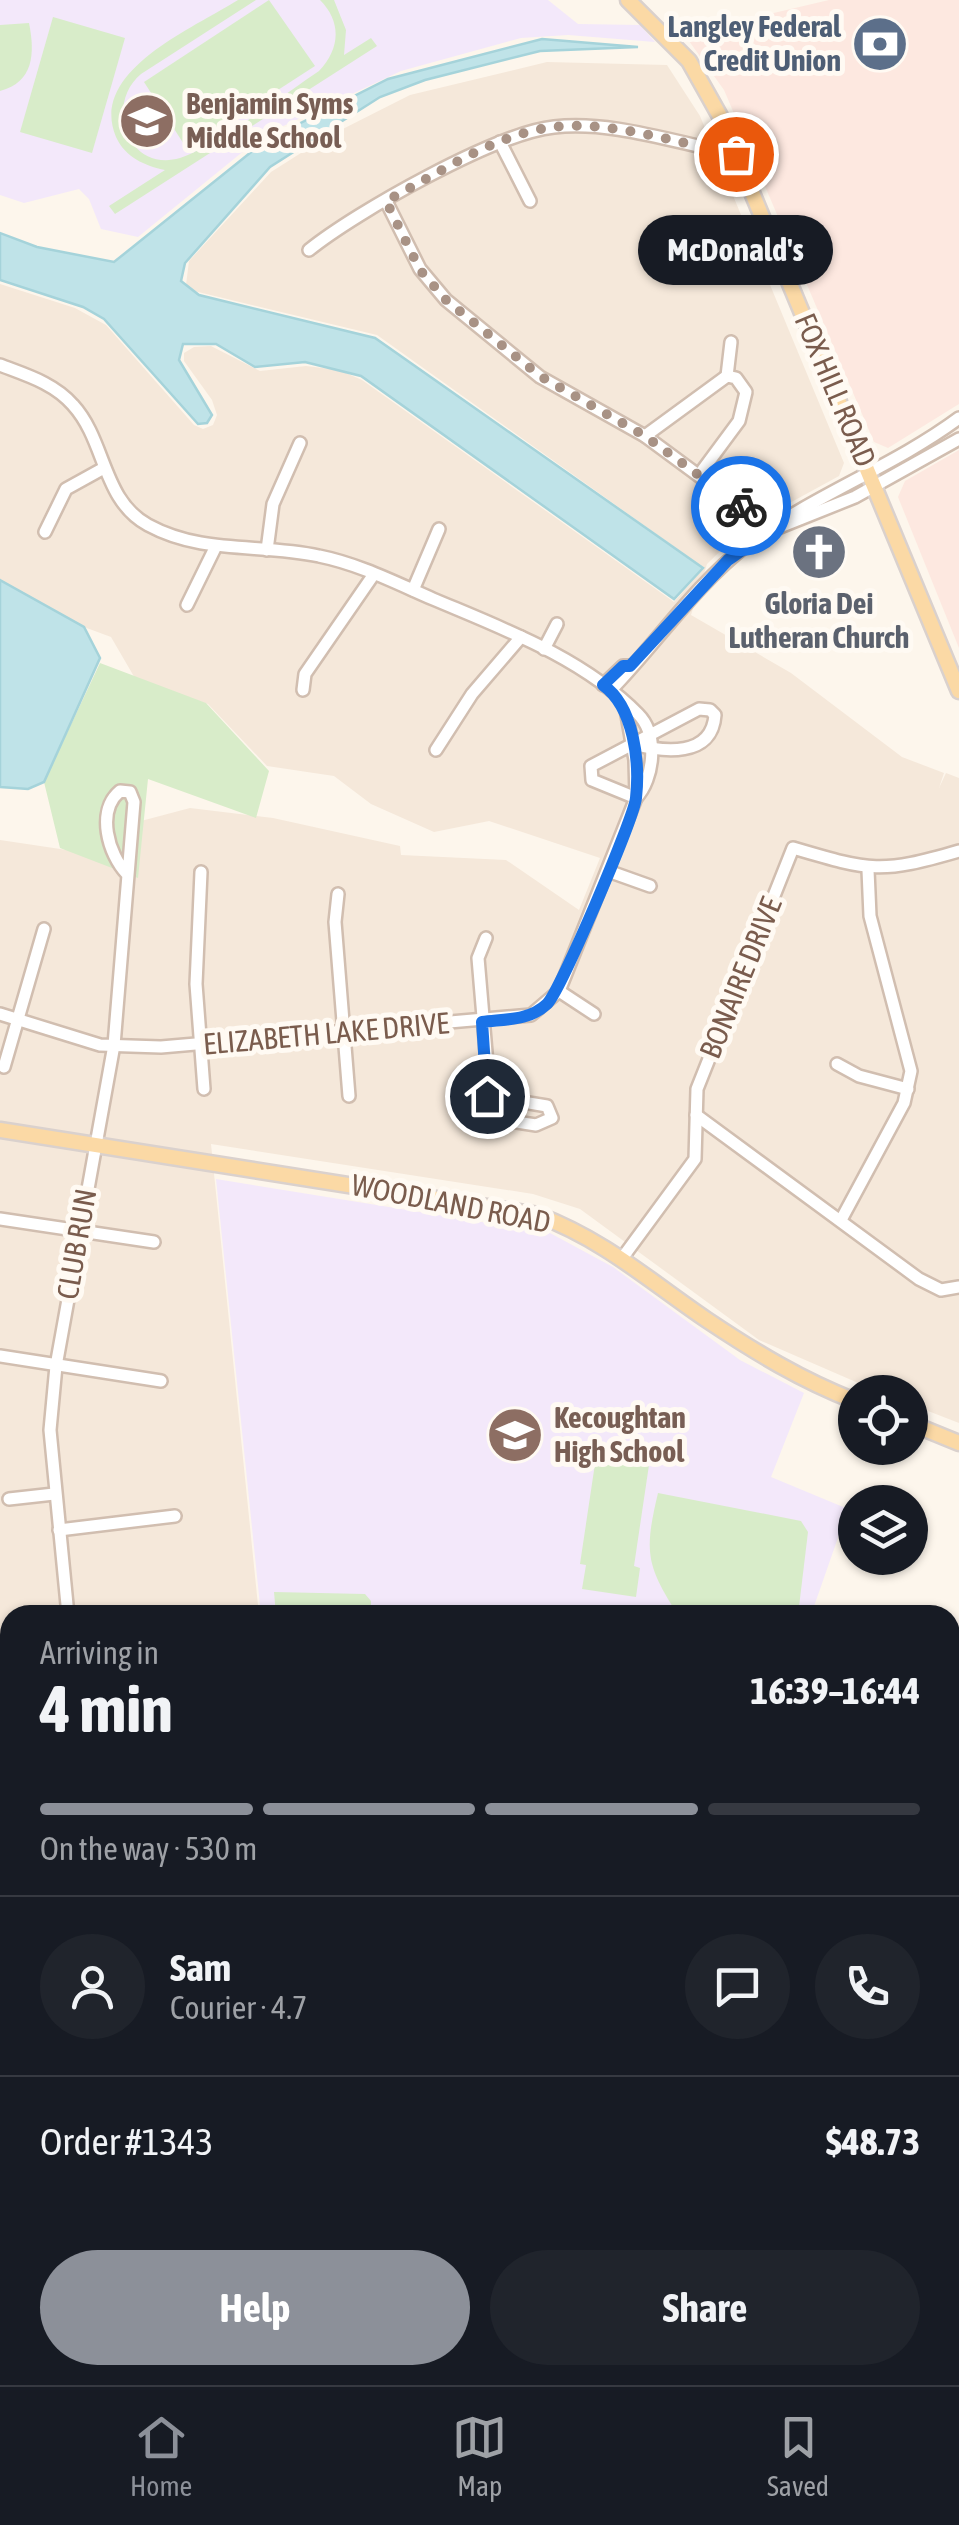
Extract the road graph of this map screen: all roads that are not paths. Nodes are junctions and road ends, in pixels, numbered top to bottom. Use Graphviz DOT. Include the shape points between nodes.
graph roads {
  1 [pos="628,0"];
  2 [pos="500,142"];
  3 [pos="736,154"];
  4 [pos="386,201"];
  5 [pos="530,201"];
  6 [pos="309,250"];
  7 [pos="731,342"];
  8 [pos="0,365"];
  9 [pos="727,376"];
  10 [pos="959,418"];
  11 [pos="645,436"];
  12 [pos="959,439"];
  13 [pos="300,443"];
  14 [pos="104,468"];
  15 [pos="869,471"];
  16 [pos="699,474"];
  17 [pos="875,486"];
  18 [pos="439,529"];
  19 [pos="772,529"];
  20 [pos="45,532"];
  21 [pos="215,548"];
  22 [pos="267,550"];
  23 [pos="374,574"];
  24 [pos="413,590"];
  25 [pos="187,605"];
  26 [pos="556,624"];
  27 [pos="521,636"];
  28 [pos="544,648"];
  29 [pos="955,671"];
  30 [pos="607,687"];
  31 [pos="303,690"];
  32 [pos="959,691"];
  33 [pos="624,704"];
  34 [pos="649,742"];
  35 [pos="633,744"];
  36 [pos="436,750"];
  37 [pos="636,798"];
  38 [pos="959,851"];
  39 [pos="868,870"];
  40 [pos="608,871"];
  41 [pos="201,872"];
  42 [pos="127,874"];
  43 [pos="650,886"];
  44 [pos="338,894"];
  45 [pos="44,928"];
  46 [pos="486,938"];
  47 [pos="558,990"];
  48 [pos="0,1014"];
  49 [pos="594,1014"];
  50 [pos="18,1020"];
  51 [pos="482,1022"];
  52 [pos="346,1033"];
  53 [pos="201,1044"];
  54 [pos="114,1045"];
  55 [pos="837,1064"];
  56 [pos="4,1067"];
  57 [pos="204,1089"];
  58 [pos="908,1089"];
  59 [pos="349,1096"];
  60 [pos="487,1096"];
  61 [pos="696,1115"];
  62 [pos="0,1130"];
  63 [pos="95,1143"];
  64 [pos="0,1219"];
  65 [pos="841,1220"];
  66 [pos="79,1231"];
  67 [pos="154,1242"];
  68 [pos="623,1256"];
  69 [pos="959,1287"];
  70 [pos="0,1356"];
  71 [pos="56,1366"];
  72 [pos="161,1382"];
  73 [pos="838,1394"];
  74 [pos="928,1430"];
  75 [pos="959,1443"];
  76 [pos="54,1494"];
  77 [pos="8,1499"];
  78 [pos="175,1516"];
  79 [pos="59,1530"];
  80 [pos="67,1605"];
  1 -- 3 [label="main road, FOX HILL ROAD" via="689,61"];
  2 -- 3 [label="street" via="579,126"];
  2 -- 4 [label="street"];
  2 -- 5 [label="street"];
  3 -- 15 [label="main road, FOX HILL ROAD"];
  4 -- 6 [label="street"];
  4 -- 11 [label="street" via="420,270 446,300 540,376"];
  7 -- 9 [label="street"];
  8 -- 14 [label="street" via="43,382 73,405"];
  9 -- 11 [label="street"];
  9 -- 16 [label="street" via="746,392 744,411"];
  10 -- 15 [label="street"];
  11 -- 16 [label="street"];
  12 -- 17 [label="street"];
  13 -- 22 [label="street" via="273,504"];
  14 -- 20 [label="street" via="66,489"];
  14 -- 21 [label="street" via="133,516"];
  15 -- 17 [label="main road, FOX HILL ROAD"];
  15 -- 19 [label="street"];
  16 -- 19 [label="street"];
  17 -- 19 [label="street"];
  17 -- 29 [label="main road, FOX HILL ROAD"];
  18 -- 24 [label="street"];
  19 -- 30 [label="street" via="728,560"];
  21 -- 22 [label="street"];
  21 -- 25 [label="street"];
  22 -- 23 [label="street" via="322,556"];
  23 -- 24 [label="street"];
  23 -- 31 [label="street" via="305,674"];
  24 -- 27 [label="street"];
  26 -- 28 [label="street"];
  27 -- 28 [label="street"];
  27 -- 36 [label="street"];
  28 -- 30 [label="street"];
  29 -- 32 [label="main road, FOX HILL ROAD"];
  30 -- 33 [label="street"];
  33 -- 34 [label="street" via="641,718"];
  33 -- 35 [label="street"];
  34 -- 34 [label="street" via="680,750 697,745 715,715 699,710"];
  34 -- 35 [label="street"];
  34 -- 37 [label="street" via="650,773"];
  35 -- 37 [label="street"];
  35 -- 37 [label="street" via="593,764 589,773"];
  37 -- 40 [label="street"];
  38 -- 39 [label="street, BONAIRE DRIVE" via="904,868"];
  39 -- 58 [label="street" via="870,916 910,1053"];
  39 -- 61 [label="street, BONAIRE DRIVE" via="794,848 696,1088"];
  40 -- 43 [label="street"];
  40 -- 47 [label="street"];
  41 -- 53 [label="street"];
  42 -- 42 [label="street, CLUB RUN" via="134,802 130,792 120,791 110,803 108,834 112,856"];
  42 -- 54 [label="street, CLUB RUN"];
  44 -- 52 [label="street"];
  45 -- 50 [label="street"];
  46 -- 51 [label="street" via="478,958"];
  47 -- 49 [label="street"];
  47 -- 51 [label="street, ELIZABETH LAKE DRIVE" via="531,1015"];
  48 -- 50 [label="street, ELIZABETH LAKE DRIVE"];
  50 -- 54 [label="street, ELIZABETH LAKE DRIVE"];
  50 -- 56 [label="street"];
  51 -- 52 [label="street, ELIZABETH LAKE DRIVE"];
  51 -- 60 [label="street"];
  52 -- 53 [label="street, ELIZABETH LAKE DRIVE"];
  52 -- 59 [label="street"];
  53 -- 54 [label="street, ELIZABETH LAKE DRIVE"];
  53 -- 57 [label="street"];
  54 -- 63 [label="street, CLUB RUN"];
  55 -- 58 [label="street"];
  58 -- 65 [label="street"];
  60 -- 60 [label="street" via="494,1115 504,1120 540,1125 552,1118 542,1104"];
  61 -- 65 [label="street"];
  61 -- 68 [label="street, BONAIRE DRIVE" via="695,1159"];
  62 -- 63 [label="main road, WOODLAND ROAD"];
  63 -- 66 [label="street, CLUB RUN"];
  63 -- 68 [label="main road, WOODLAND ROAD" via="538,1215"];
  64 -- 66 [label="street"];
  65 -- 69 [label="street" via="919,1279 942,1290"];
  66 -- 67 [label="street"];
  66 -- 71 [label="street, CLUB RUN"];
  68 -- 73 [label="main road, WOODLAND ROAD" via="796,1378"];
  70 -- 71 [label="street"];
  71 -- 72 [label="street"];
  71 -- 76 [label="street, CLUB RUN"];
  74 -- 75 [label="main road"];
  76 -- 77 [label="street"];
  76 -- 79 [label="street, CLUB RUN"];
  78 -- 79 [label="street"];
  79 -- 80 [label="street, CLUB RUN"];
}
